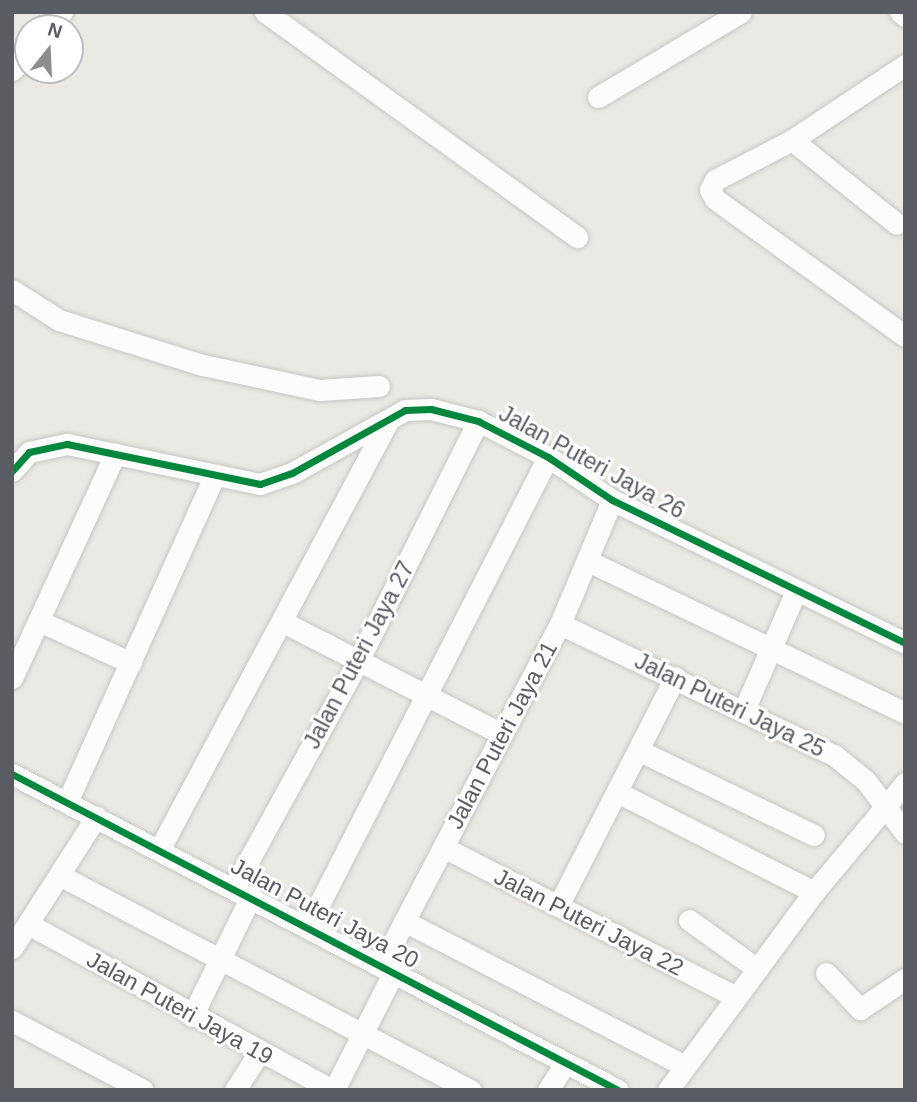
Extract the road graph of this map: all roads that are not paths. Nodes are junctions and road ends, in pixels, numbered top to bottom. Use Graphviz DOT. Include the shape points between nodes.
graph roads {
  1 [pos="265,12"];
  2 [pos="741,12"];
  3 [pos="900,12"];
  4 [pos="905,16"];
  5 [pos="905,65"];
  6 [pos="598,97"];
  7 [pos="792,140"];
  8 [pos="897,225"];
  9 [pos="577,237"];
  10 [pos="12,290"];
  11 [pos="905,336"];
  12 [pos="379,386"];
  13 [pos="478,421"];
  14 [pos="386,424"];
  15 [pos="115,454"];
  16 [pos="548,457"];
  17 [pos="13,469"];
  18 [pos="214,477"];
  19 [pos="612,500"];
  20 [pos="588,561"];
  21 [pos="796,591"];
  22 [pos="39,621"];
  23 [pos="283,622"];
  24 [pos="560,624"];
  25 [pos="905,643"];
  26 [pos="770,650"];
  27 [pos="131,663"];
  28 [pos="357,663"];
  29 [pos="675,677"];
  30 [pos="12,678"];
  31 [pos="426,697"];
  32 [pos="744,710"];
  33 [pos="905,713"];
  34 [pos="502,734"];
  35 [pos="640,751"];
  36 [pos="12,774"];
  37 [pos="905,783"];
  38 [pos="619,793"];
  39 [pos="68,800"];
  40 [pos="884,807"];
  41 [pos="96,817"];
  42 [pos="905,833"];
  43 [pos="814,835"];
  44 [pos="443,847"];
  45 [pos="159,850"];
  46 [pos="59,876"];
  47 [pos="243,892"];
  48 [pos="814,892"];
  49 [pos="558,906"];
  50 [pos="689,920"];
  51 [pos="404,921"];
  52 [pos="28,924"];
  53 [pos="308,926"];
  54 [pos="12,948"];
  55 [pos="218,959"];
  56 [pos="388,967"];
  57 [pos="756,968"];
  58 [pos="826,973"];
  59 [pos="905,979"];
  60 [pos="734,996"];
  61 [pos="192,1016"];
  62 [pos="12,1021"];
  63 [pos="360,1032"];
  64 [pos="260,1051"];
  65 [pos="564,1065"];
  66 [pos="685,1066"];
  67 [pos="143,1090"];
  68 [pos="235,1090"];
  69 [pos="333,1090"];
  70 [pos="471,1090"];
  71 [pos="548,1090"];
  72 [pos="618,1090"];
  73 [pos="668,1090"];
  1 -- 9 [label="street"];
  2 -- 6 [label="street"];
  3 -- 4 [label="street"];
  5 -- 7 [label="street"];
  7 -- 8 [label="street"];
  7 -- 11 [label="street" via="715,180 710,190 715,199"];
  10 -- 12 [label="street" via="59,320 202,365 320,390"];
  13 -- 14 [label="street, Jalan Puteri Jaya 26" via="431,409 405,410"];
  13 -- 16 [label="street, Jalan Puteri Jaya 26"];
  13 -- 28 [label="street, Jalan Puteri Jaya 27"];
  14 -- 18 [label="street, Jalan Puteri Jaya 26" via="292,473 260,484"];
  14 -- 23 [label="street"];
  15 -- 17 [label="street, Jalan Puteri Jaya 26" via="67,444 40,447"];
  15 -- 18 [label="street, Jalan Puteri Jaya 26"];
  15 -- 22 [label="street"];
  16 -- 19 [label="street, Jalan Puteri Jaya 26"];
  16 -- 31 [label="street"];
  18 -- 27 [label="street"];
  19 -- 20 [label="street, Jalan Puteri Jaya 21"];
  19 -- 21 [label="street, Jalan Puteri Jaya 26"];
  20 -- 24 [label="street, Jalan Puteri Jaya 21"];
  20 -- 26 [label="street"];
  21 -- 25 [label="street, Jalan Puteri Jaya 26"];
  21 -- 26 [label="street"];
  22 -- 27 [label="street"];
  22 -- 30 [label="street"];
  23 -- 28 [label="street"];
  23 -- 45 [label="street"];
  24 -- 29 [label="street, Jalan Puteri Jaya 25"];
  24 -- 34 [label="street, Jalan Puteri Jaya 21"];
  26 -- 32 [label="street"];
  26 -- 33 [label="street"];
  27 -- 39 [label="street"];
  28 -- 31 [label="street"];
  28 -- 47 [label="street, Jalan Puteri Jaya 27"];
  29 -- 32 [label="street, Jalan Puteri Jaya 25"];
  29 -- 35 [label="street"];
  31 -- 34 [label="street"];
  31 -- 53 [label="street"];
  32 -- 40 [label="street, Jalan Puteri Jaya 25" via="834,755 866,781"];
  34 -- 44 [label="street, Jalan Puteri Jaya 21"];
  35 -- 38 [label="street"];
  35 -- 43 [label="street"];
  36 -- 39 [label="street, Jalan Puteri Jaya 20"];
  37 -- 40 [label="street"];
  38 -- 48 [label="street"];
  38 -- 49 [label="street"];
  39 -- 41 [label="street, Jalan Puteri Jaya 20"];
  40 -- 42 [label="street, Jalan Puteri Jaya 25"];
  40 -- 48 [label="street"];
  41 -- 45 [label="street, Jalan Puteri Jaya 20"];
  41 -- 46 [label="street"];
  44 -- 49 [label="street, Jalan Puteri Jaya 22"];
  44 -- 51 [label="street, Jalan Puteri Jaya 21"];
  45 -- 47 [label="street, Jalan Puteri Jaya 20"];
  46 -- 52 [label="street"];
  46 -- 55 [label="street"];
  47 -- 53 [label="street, Jalan Puteri Jaya 20"];
  47 -- 55 [label="street, Jalan Puteri Jaya 27"];
  48 -- 57 [label="street"];
  49 -- 60 [label="street, Jalan Puteri Jaya 22"];
  50 -- 57 [label="street"];
  51 -- 56 [label="street, Jalan Puteri Jaya 21"];
  51 -- 66 [label="street"];
  52 -- 54 [label="street"];
  52 -- 61 [label="street, Jalan Puteri Jaya 19"];
  53 -- 56 [label="street, Jalan Puteri Jaya 20"];
  55 -- 61 [label="street, Jalan Puteri Jaya 27"];
  55 -- 63 [label="street"];
  56 -- 63 [label="street, Jalan Puteri Jaya 21"];
  56 -- 65 [label="street, Jalan Puteri Jaya 20"];
  57 -- 60 [label="street"];
  58 -- 59 [label="street" via="860,1009"];
  60 -- 66 [label="street"];
  61 -- 64 [label="street, Jalan Puteri Jaya 19"];
  62 -- 67 [label="street"];
  63 -- 69 [label="street, Jalan Puteri Jaya 21"];
  63 -- 70 [label="street"];
  64 -- 68 [label="street"];
  64 -- 69 [label="street, Jalan Puteri Jaya 19"];
  65 -- 71 [label="street"];
  65 -- 72 [label="street, Jalan Puteri Jaya 20"];
  66 -- 73 [label="street"];
}
